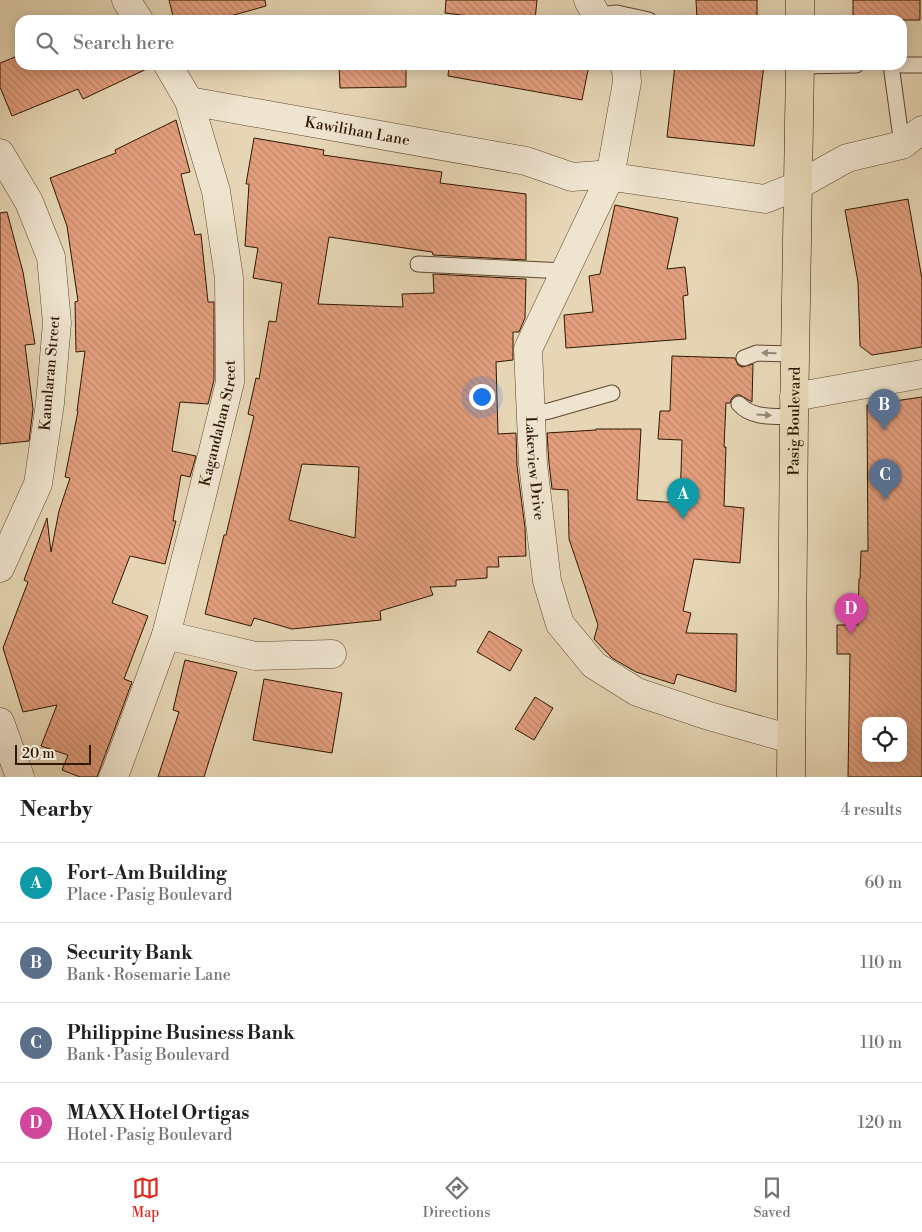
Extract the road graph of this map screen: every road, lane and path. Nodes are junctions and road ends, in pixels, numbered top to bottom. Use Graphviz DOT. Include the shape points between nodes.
graph roads {
  1 [pos="126,0"];
  2 [pos="800,0"];
  3 [pos="594,12"];
  4 [pos="136,15"];
  5 [pos="627,15"];
  6 [pos="800,15"];
  7 [pos="907,64"];
  8 [pos="922,64"];
  9 [pos="171,70"];
  10 [pos="630,70"];
  11 [pos="800,70"];
  12 [pos="893,70"];
  13 [pos="189,100"];
  14 [pos="916,144"];
  15 [pos="0,153"];
  16 [pos="605,176"];
  17 [pos="797,186"];
  18 [pos="418,264"];
  19 [pos="565,271"];
  20 [pos="795,354"];
  21 [pos="744,358"];
  22 [pos="922,374"];
  23 [pos="612,393"];
  24 [pos="739,404"];
  25 [pos="794,407"];
  26 [pos="530,414"];
  27 [pos="0,568"];
  28 [pos="166,634"];
  29 [pos="332,654"];
  30 [pos="0,722"];
  31 [pos="791,739"];
  32 [pos="20,777"];
  33 [pos="113,777"];
  34 [pos="791,777"];
  1 -- 4 [label="street"];
  2 -- 6 [label="main road"];
  3 -- 5 [label="lane"];
  7 -- 8 [label="lane"];
  9 -- 13 [label="street, Kagandahan Street"];
  10 -- 16 [label="street, Lakeview Drive"];
  11 -- 17 [label="main road, Pasig Boulevard"];
  12 -- 14 [label="lane"];
  13 -- 16 [label="street, Kawilihan Lane" via="526,160 576,160"];
  13 -- 28 [label="street, Kagandahan Street" via="216,191 229,278 230,382"];
  14 -- 17 [label="street, Kawilihan Lane" via="847,158"];
  15 -- 27 [label="street, Kaunlaran Street" via="29,202 51,257 57,323 38,484"];
  16 -- 17 [label="street, Kawilihan Lane" via="765,199"];
  16 -- 19 [label="street, Lakeview Drive"];
  17 -- 20 [label="main road, Pasig Boulevard"];
  18 -- 19 [label="lane"];
  19 -- 26 [label="street, Lakeview Drive" via="528,349"];
  20 -- 21 [label="lane, one-way" via="757,353"];
  20 -- 25 [label="main road, Pasig Boulevard"];
  22 -- 25 [label="street"];
  23 -- 26 [label="lane"];
  24 -- 25 [label="lane, one-way" via="756,415"];
  25 -- 31 [label="main road, Pasig Boulevard"];
  26 -- 31 [label="street, Lakeview Drive" via="546,581 560,624 594,665 637,692"];
  28 -- 29 [label="street" via="255,656"];
  28 -- 33 [label="street, Kagandahan Street"];
  30 -- 32 [label="street"];
  31 -- 34 [label="main road, Pasig Boulevard"];
}
